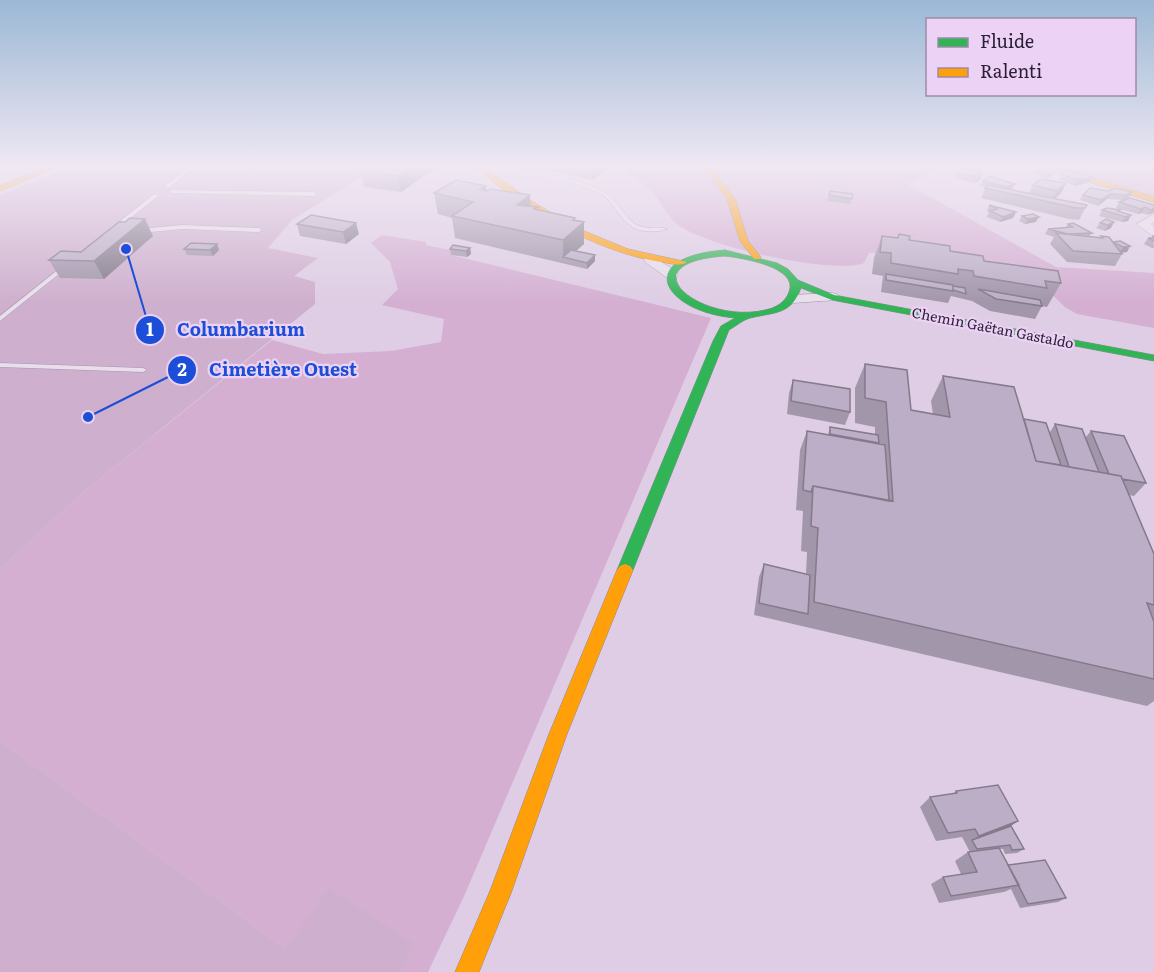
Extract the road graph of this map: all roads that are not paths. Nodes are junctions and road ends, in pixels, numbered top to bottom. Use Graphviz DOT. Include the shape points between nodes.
graph roads {
  1 [pos="134,212"];
  2 [pos="548,212"];
  3 [pos="619,212"];
  4 [pos="720,212"];
  5 [pos="736,212"];
  6 [pos="1154,217"];
  7 [pos="723,219"];
  8 [pos="259,230"];
  9 [pos="664,230"];
  10 [pos="129,231"];
  11 [pos="118,232"];
  12 [pos="1154,233"];
  13 [pos="721,240"];
  14 [pos="709,254"];
  15 [pos="757,258"];
  16 [pos="650,259"];
  17 [pos="683,262"];
  18 [pos="71,263"];
  19 [pos="671,274"];
  20 [pos="795,282"];
  21 [pos="832,297"];
  22 [pos="793,299"];
  23 [pos="747,315"];
  24 [pos="0,319"];
  25 [pos="1154,358"];
  26 [pos="0,365"];
  27 [pos="143,370"];
  28 [pos="467,972"];
  1 -- 11 [label="lane" via="108,233"];
  2 -- 16 [label="main road" via="595,242"];
  3 -- 9 [label="lane" via="627,222 651,232"];
  4 -- 7 [label="main road"];
  5 -- 15 [label="main road" via="742,241"];
  6 -- 12 [label="street" via="1143,224"];
  8 -- 10 [label="lane" via="183,227"];
  13 -- 14 [label="main road"];
  14 -- 15 [label="main road"];
  14 -- 17 [label="main road"];
  15 -- 20 [label="main road, Chemin Gaëtan Gastaldo" via="781,268"];
  16 -- 17 [label="main road"];
  16 -- 19 [label="street"];
  17 -- 19 [label="main road"];
  18 -- 24 [label="lane"];
  19 -- 23 [label="main road" via="674,289 689,302 716,312"];
  20 -- 21 [label="main road, Chemin Gaëtan Gastaldo"];
  20 -- 22 [label="main road"];
  21 -- 22 [label="street, Chemin Gaëtan Gastaldo"];
  21 -- 25 [label="main road, Chemin Gaëtan Gastaldo"];
  22 -- 23 [label="main road" via="775,310"];
  23 -- 28 [label="main road" via="725,328 718,341 558,734"];
  26 -- 27 [label="lane"];
}
